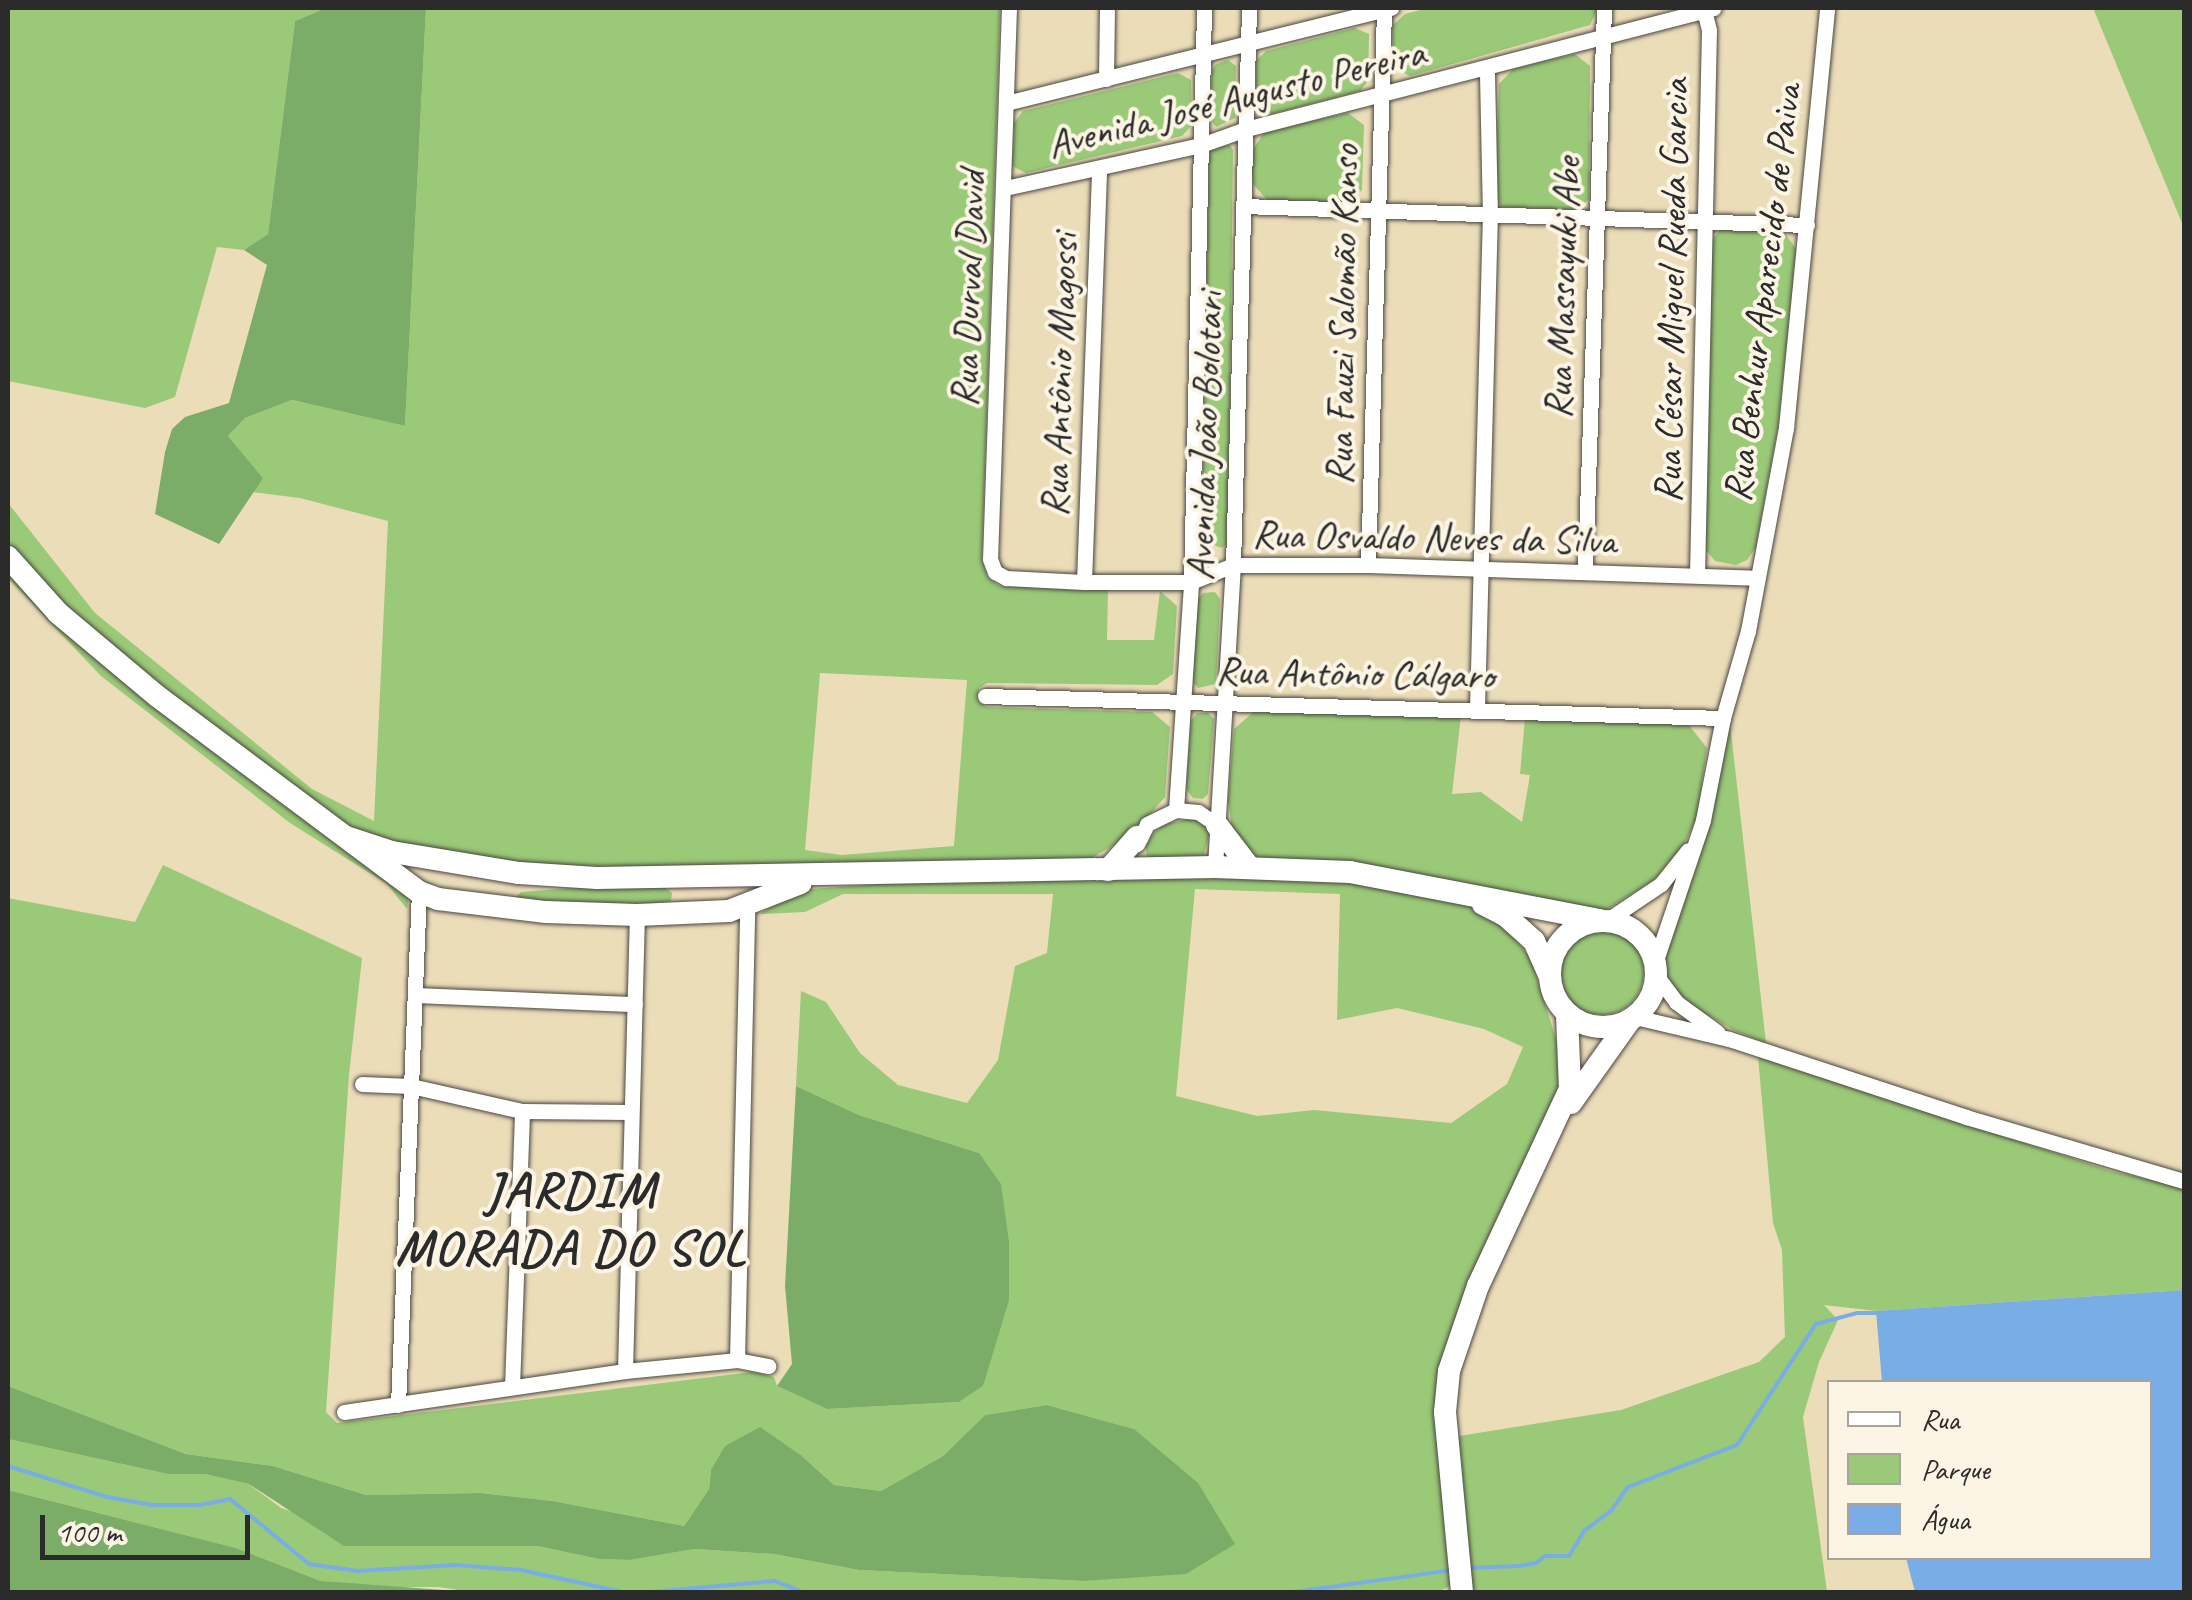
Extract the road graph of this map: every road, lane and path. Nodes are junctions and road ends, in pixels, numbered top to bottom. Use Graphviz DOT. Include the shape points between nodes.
graph roads {
  1 [pos="1009,8"];
  2 [pos="1107,8"];
  3 [pos="1204,8"];
  4 [pos="1249,8"];
  5 [pos="1388,8"];
  6 [pos="1604,8"];
  7 [pos="1828,8"];
  8 [pos="1709,9"];
  9 [pos="1602,39"];
  10 [pos="1248,41"];
  11 [pos="1203,54"];
  12 [pos="1488,68"];
  13 [pos="1106,79"];
  14 [pos="1380,95"];
  15 [pos="1006,103"];
  16 [pos="1246,129"];
  17 [pos="1202,145"];
  18 [pos="1099,170"];
  19 [pos="1005,188"];
  20 [pos="1243,206"];
  21 [pos="1375,212"];
  22 [pos="1490,217"];
  23 [pos="1598,218"];
  24 [pos="1704,222"];
  25 [pos="1806,224"];
  26 [pos="8,556"];
  27 [pos="1233,565"];
  28 [pos="1368,565"];
  29 [pos="1586,570"];
  30 [pos="1479,571"];
  31 [pos="996,572"];
  32 [pos="1697,575"];
  33 [pos="1756,578"];
  34 [pos="1084,582"];
  35 [pos="1191,582"];
  36 [pos="985,696"];
  37 [pos="1184,702"];
  38 [pos="1226,702"];
  39 [pos="1477,708"];
  40 [pos="1723,718"];
  41 [pos="1176,810"];
  42 [pos="1703,820"];
  43 [pos="1218,825"];
  44 [pos="346,836"];
  45 [pos="1138,837"];
  46 [pos="1215,867"];
  47 [pos="1250,868"];
  48 [pos="1108,870"];
  49 [pos="1138,870"];
  50 [pos="597,878"];
  51 [pos="676,878"];
  52 [pos="814,878"];
  53 [pos="419,892"];
  54 [pos="1457,892"];
  55 [pos="747,903"];
  56 [pos="507,906"];
  57 [pos="676,914"];
  58 [pos="637,915"];
  59 [pos="1602,921"];
  60 [pos="1656,969"];
  61 [pos="1549,975"];
  62 [pos="417,995"];
  63 [pos="634,1004"];
  64 [pos="1567,1014"];
  65 [pos="1632,1019"];
  66 [pos="1729,1039"];
  67 [pos="362,1084"];
  68 [pos="411,1086"];
  69 [pos="522,1111"];
  70 [pos="630,1112"];
  71 [pos="1560,1118"];
  72 [pos="2184,1181"];
  73 [pos="737,1360"];
  74 [pos="768,1366"];
  75 [pos="625,1371"];
  76 [pos="512,1387"];
  77 [pos="398,1406"];
  78 [pos="344,1412"];
  79 [pos="1460,1577"];
  1 -- 15 [label="street, Rua Durval David"];
  2 -- 13 [label="street"];
  3 -- 11 [label="street, Avenida João Bolotari"];
  4 -- 10 [label="street, Avenida João Bolotari"];
  5 -- 10 [label="street, Avenida José Augusto Pereira"];
  5 -- 14 [label="street, Rua Fauzi Salomão Kanso"];
  6 -- 9 [label="street, Rua Massayuki Abe"];
  7 -- 25 [label="street, Rua Benhur Aparecido de Paiva"];
  8 -- 9 [label="street, Avenida José Augusto Pereira"];
  8 -- 24 [label="street, Rua César Miguel Rueda Garcia"];
  9 -- 12 [label="street, Avenida José Augusto Pereira"];
  9 -- 23 [label="street, Rua Massayuki Abe"];
  10 -- 11 [label="street, Avenida José Augusto Pereira"];
  10 -- 16 [label="street, Avenida João Bolotari"];
  11 -- 13 [label="street, Avenida José Augusto Pereira"];
  11 -- 17 [label="street, Avenida João Bolotari"];
  12 -- 14 [label="street, Avenida José Augusto Pereira"];
  12 -- 22 [label="street"];
  13 -- 15 [label="street, Avenida José Augusto Pereira"];
  14 -- 16 [label="street, Avenida José Augusto Pereira"];
  14 -- 21 [label="street, Rua Fauzi Salomão Kanso"];
  15 -- 19 [label="street, Rua Durval David"];
  16 -- 17 [label="street, Avenida José Augusto Pereira"];
  16 -- 20 [label="street, Avenida João Bolotari"];
  17 -- 18 [label="street, Avenida José Augusto Pereira"];
  17 -- 35 [label="street, Avenida João Bolotari"];
  18 -- 19 [label="street, Avenida José Augusto Pereira"];
  18 -- 34 [label="street, Rua Antônio Magossi"];
  19 -- 31 [label="street, Rua Durval David" via="990,559"];
  20 -- 21 [label="street"];
  20 -- 27 [label="street, Avenida João Bolotari"];
  21 -- 22 [label="street"];
  21 -- 28 [label="street, Rua Fauzi Salomão Kanso"];
  22 -- 23 [label="street"];
  22 -- 30 [label="street"];
  23 -- 24 [label="street"];
  23 -- 29 [label="street, Rua Massayuki Abe"];
  24 -- 25 [label="street"];
  24 -- 32 [label="street, Rua César Miguel Rueda Garcia"];
  25 -- 33 [label="street, Rua Benhur Aparecido de Paiva" via="1786,428"];
  26 -- 44 [label="main road" via="58,613 157,696"];
  27 -- 28 [label="street, Rua Osvaldo Neves da Silva"];
  27 -- 35 [label="street, Rua Osvaldo Neves da Silva"];
  27 -- 38 [label="street, Avenida João Bolotari"];
  28 -- 30 [label="street, Rua Osvaldo Neves da Silva"];
  29 -- 30 [label="street, Rua Osvaldo Neves da Silva"];
  29 -- 32 [label="street, Rua Osvaldo Neves da Silva"];
  30 -- 39 [label="street"];
  31 -- 34 [label="street, Rua Osvaldo Neves da Silva"];
  32 -- 33 [label="street, Rua Osvaldo Neves da Silva"];
  33 -- 40 [label="street, Rua Benhur Aparecido de Paiva"];
  34 -- 35 [label="street, Rua Osvaldo Neves da Silva"];
  35 -- 37 [label="street, Avenida João Bolotari"];
  36 -- 37 [label="street, Rua Antônio Cálgaro"];
  37 -- 38 [label="street, Rua Antônio Cálgaro"];
  37 -- 41 [label="street, Avenida João Bolotari"];
  38 -- 39 [label="street, Rua Antônio Cálgaro"];
  38 -- 43 [label="street, Avenida João Bolotari"];
  39 -- 40 [label="street, Rua Antônio Cálgaro"];
  40 -- 42 [label="street, Rua Benhur Aparecido de Paiva"];
  41 -- 43 [label="street" via="1198,812"];
  41 -- 45 [label="street" via="1147,824"];
  42 -- 59 [label="street, Rua Benhur Aparecido de Paiva" via="1661,884"];
  42 -- 60 [label="street, Rua Benhur Aparecido de Paiva"];
  43 -- 46 [label="street, Avenida João Bolotari"];
  43 -- 47 [label="main road"];
  44 -- 50 [label="main road" via="392,852"];
  44 -- 53 [label="main road"];
  45 -- 48 [label="main road"];
  45 -- 49 [label="street"];
  46 -- 47 [label="main road"];
  46 -- 49 [label="main road"];
  47 -- 54 [label="main road" via="1350,872"];
  48 -- 49 [label="main road"];
  48 -- 52 [label="main road"];
  50 -- 51 [label="main road"];
  50 -- 56 [label="main road" via="575,886 515,887"];
  51 -- 52 [label="main road"];
  51 -- 57 [label="main road"];
  52 -- 55 [label="main road"];
  53 -- 56 [label="main road"];
  53 -- 62 [label="street"];
  54 -- 59 [label="main road"];
  54 -- 61 [label="main road" via="1520,927 1545,957"];
  55 -- 57 [label="main road" via="729,911"];
  55 -- 73 [label="street"];
  56 -- 58 [label="main road"];
  57 -- 58 [label="main road"];
  58 -- 63 [label="street"];
  59 -- 60 [label="main road" via="1635,931"];
  59 -- 61 [label="main road" via="1564,938"];
  60 -- 65 [label="main road" via="1646,1006"];
  60 -- 66 [label="street" via="1686,1011"];
  61 -- 64 [label="main road"];
  62 -- 63 [label="street"];
  62 -- 68 [label="street"];
  63 -- 70 [label="street"];
  64 -- 65 [label="main road" via="1586,1026 1609,1028"];
  64 -- 71 [label="main road" via="1572,1064"];
  65 -- 66 [label="street"];
  65 -- 71 [label="main road"];
  66 -- 72 [label="street"];
  67 -- 68 [label="street"];
  68 -- 69 [label="street"];
  68 -- 77 [label="street"];
  69 -- 70 [label="street"];
  69 -- 76 [label="street"];
  70 -- 75 [label="street"];
  71 -- 79 [label="main road" via="1478,1286 1449,1371 1445,1412"];
  73 -- 74 [label="street"];
  73 -- 75 [label="street"];
  75 -- 76 [label="street"];
  76 -- 77 [label="street"];
  77 -- 78 [label="street"];
}
